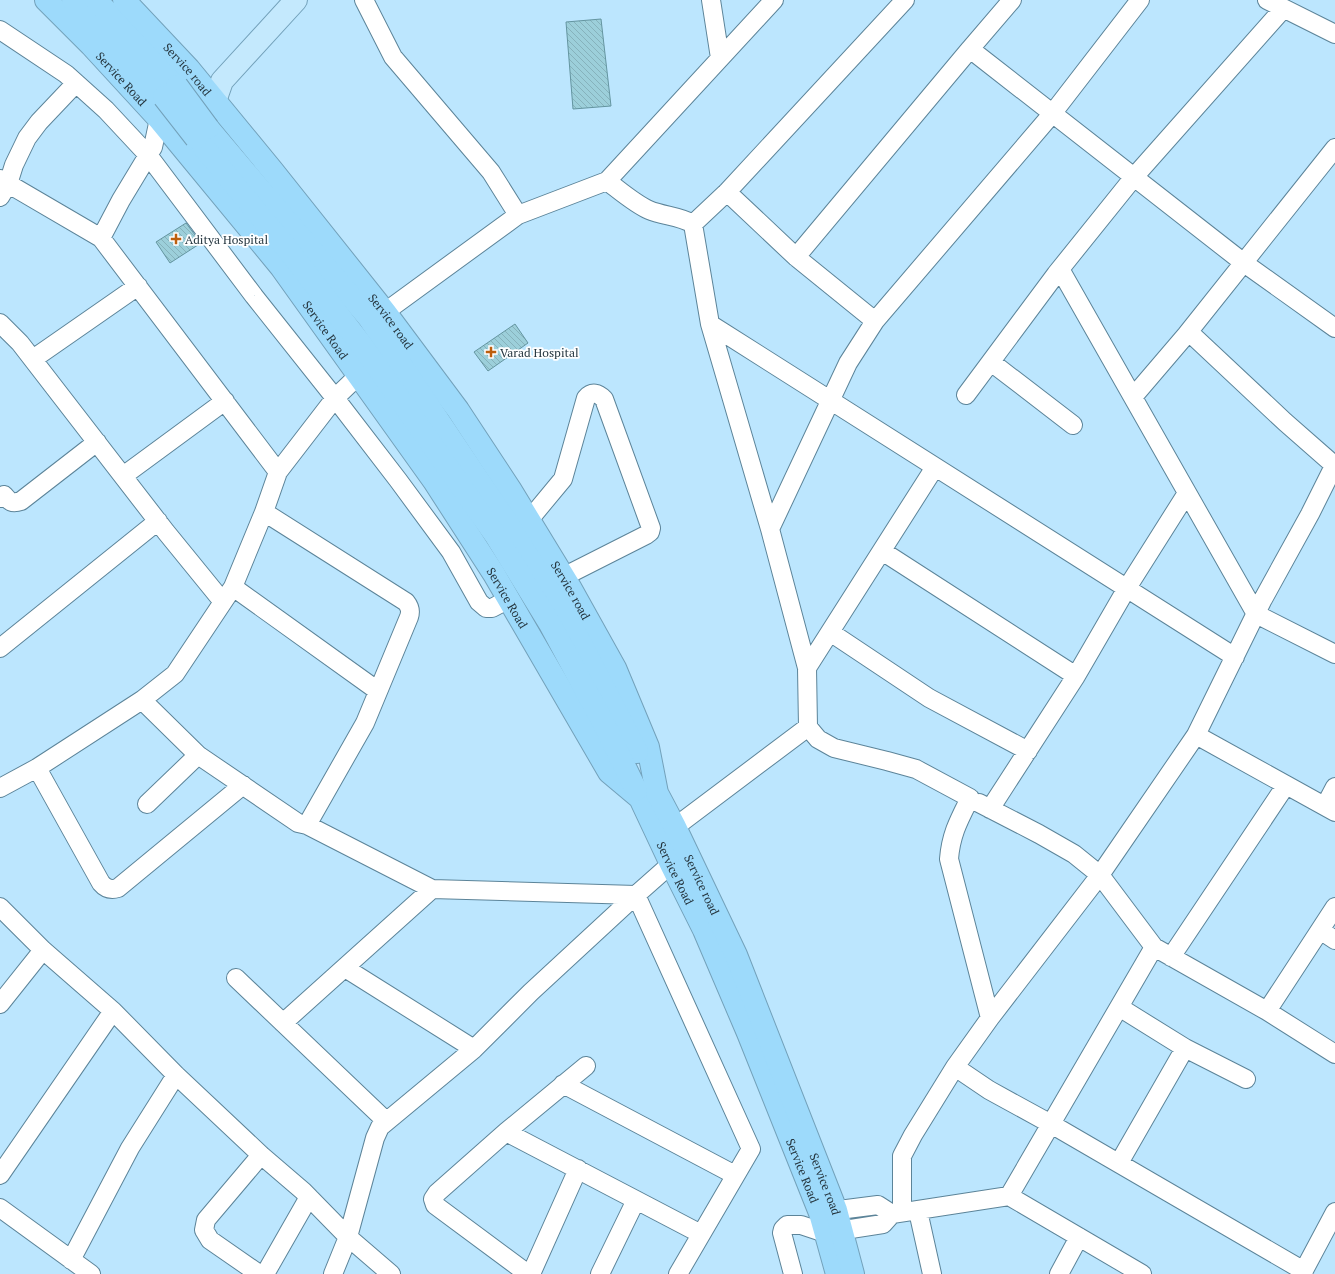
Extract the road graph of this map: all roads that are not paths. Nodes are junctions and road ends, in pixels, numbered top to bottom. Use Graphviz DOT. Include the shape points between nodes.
graph roads {
  1 [pos="46,0"];
  2 [pos="73,0"];
  3 [pos="96,0"];
  4 [pos="124,0"];
  5 [pos="296,0"];
  6 [pos="364,0"];
  7 [pos="711,0"];
  8 [pos="774,0"];
  9 [pos="905,0"];
  10 [pos="1012,0"];
  11 [pos="1140,0"];
  12 [pos="1267,0"];
  13 [pos="1283,9"];
  14 [pos="0,30"];
  15 [pos="1335,34"];
  16 [pos="0,44"];
  17 [pos="970,49"];
  18 [pos="32,52"];
  19 [pos="720,58"];
  20 [pos="76,82"];
  21 [pos="213,89"];
  22 [pos="171,92"];
  23 [pos="1052,114"];
  24 [pos="162,130"];
  25 [pos="1335,148"];
  26 [pos="148,155"];
  27 [pos="1134,177"];
  28 [pos="607,181"];
  29 [pos="3,187"];
  30 [pos="727,192"];
  31 [pos="518,215"];
  32 [pos="693,224"];
  33 [pos="101,238"];
  34 [pos="796,257"];
  35 [pos="1244,263"];
  36 [pos="1060,269"];
  37 [pos="138,286"];
  38 [pos="385,312"];
  39 [pos="875,321"];
  40 [pos="0,323"];
  41 [pos="710,324"];
  42 [pos="1335,328"];
  43 [pos="1189,332"];
  44 [pos="33,359"];
  45 [pos="991,362"];
  46 [pos="359,375"];
  47 [pos="966,395"];
  48 [pos="1133,397"];
  49 [pos="335,398"];
  50 [pos="225,401"];
  51 [pos="831,401"];
  52 [pos="1074,425"];
  53 [pos="97,442"];
  54 [pos="1335,464"];
  55 [pos="936,467"];
  56 [pos="278,472"];
  57 [pos="123,476"];
  58 [pos="1187,493"];
  59 [pos="1,494"];
  60 [pos="264,512"];
  61 [pos="529,520"];
  62 [pos="158,521"];
  63 [pos="770,529"];
  64 [pos="882,551"];
  65 [pos="563,577"];
  66 [pos="233,587"];
  67 [pos="1126,588"];
  68 [pos="509,599"];
  69 [pos="223,602"];
  70 [pos="1256,614"];
  71 [pos="830,632"];
  72 [pos="0,648"];
  73 [pos="1335,654"];
  74 [pos="1234,657"];
  75 [pos="807,668"];
  76 [pos="1076,676"];
  77 [pos="378,691"];
  78 [pos="142,700"];
  79 [pos="808,727"];
  80 [pos="1196,735"];
  81 [pos="1028,751"];
  82 [pos="198,755"];
  83 [pos="37,768"];
  84 [pos="243,785"];
  85 [pos="1286,785"];
  86 [pos="1335,787"];
  87 [pos="0,788"];
  88 [pos="648,796"];
  89 [pos="970,798"];
  90 [pos="147,804"];
  91 [pos="990,809"];
  92 [pos="1330,809"];
  93 [pos="307,825"];
  94 [pos="675,827"];
  95 [pos="671,864"];
  96 [pos="1100,876"];
  97 [pos="432,889"];
  98 [pos="636,896"];
  99 [pos="1335,907"];
  100 [pos="0,908"];
  101 [pos="1320,930"];
  102 [pos="1335,940"];
  103 [pos="1154,947"];
  104 [pos="43,950"];
  105 [pos="1171,957"];
  106 [pos="345,968"];
  107 [pos="236,978"];
  108 [pos="0,1004"];
  109 [pos="1119,1007"];
  110 [pos="113,1011"];
  111 [pos="1267,1011"];
  112 [pos="990,1018"];
  113 [pos="284,1023"];
  114 [pos="1185,1048"];
  115 [pos="474,1049"];
  116 [pos="1335,1054"];
  117 [pos="586,1066"];
  118 [pos="955,1067"];
  119 [pos="176,1075"];
  120 [pos="1246,1080"];
  121 [pos="564,1084"];
  122 [pos="386,1121"];
  123 [pos="1051,1124"];
  124 [pos="506,1132"];
  125 [pos="261,1155"];
  126 [pos="1119,1163"];
  127 [pos="578,1169"];
  128 [pos="0,1175"];
  129 [pos="735,1175"];
  130 [pos="1010,1196"];
  131 [pos="309,1197"];
  132 [pos="636,1200"];
  133 [pos="0,1208"];
  134 [pos="904,1212"];
  135 [pos="1335,1212"];
  136 [pos="830,1222"];
  137 [pos="701,1234"];
  138 [pos="348,1237"];
  139 [pos="1079,1237"];
  140 [pos="71,1260"];
  141 [pos="1303,1272"];
  142 [pos="91,1274"];
  143 [pos="259,1274"];
  144 [pos="265,1274"];
  145 [pos="333,1274"];
  146 [pos="391,1274"];
  147 [pos="528,1274"];
  148 [pos="532,1274"];
  149 [pos="600,1274"];
  150 [pos="678,1274"];
  151 [pos="793,1274"];
  152 [pos="837,1274"];
  153 [pos="853,1274"];
  154 [pos="932,1274"];
  155 [pos="1059,1274"];
  156 [pos="1142,1274"];
  1 -- 24 [label="highway, Service Road" via="91,45"];
  2 -- 22 [label="highway"];
  3 -- 22 [label="highway"];
  4 -- 21 [label="highway, Service road" via="189,69"];
  5 -- 21 [label="main road"];
  6 -- 31 [label="street" via="394,57 491,172"];
  7 -- 19 [label="street"];
  8 -- 19 [label="street"];
  9 -- 30 [label="street"];
  10 -- 17 [label="street"];
  11 -- 23 [label="street"];
  12 -- 13 [label="street"];
  13 -- 15 [label="street"];
  13 -- 27 [label="street"];
  14 -- 18 [label="street"];
  16 -- 18 [label="street"];
  17 -- 23 [label="street"];
  17 -- 34 [label="street"];
  18 -- 20 [label="street"];
  19 -- 28 [label="street"];
  20 -- 26 [label="street"];
  20 -- 29 [label="street" via="27,138"];
  21 -- 24 [label="main road"];
  21 -- 38 [label="highway, Service road"];
  22 -- 88 [label="highway, bridge" via="361,344 496,536 550,624 604,724"];
  23 -- 27 [label="street"];
  23 -- 39 [label="street"];
  24 -- 26 [label="street"];
  24 -- 46 [label="highway, Service Road" via="281,267"];
  25 -- 35 [label="street"];
  26 -- 33 [label="street"];
  26 -- 49 [label="street"];
  27 -- 35 [label="street"];
  27 -- 36 [label="street"];
  28 -- 31 [label="street"];
  28 -- 32 [label="street" via="646,209 665,216 684,218"];
  29 -- 33 [label="street"];
  30 -- 32 [label="street"];
  30 -- 34 [label="street"];
  31 -- 38 [label="street"];
  32 -- 41 [label="street"];
  33 -- 37 [label="street"];
  34 -- 39 [label="street"];
  35 -- 42 [label="street"];
  35 -- 43 [label="street"];
  36 -- 45 [label="street"];
  36 -- 48 [label="street"];
  37 -- 44 [label="street"];
  37 -- 50 [label="street"];
  38 -- 61 [label="highway, Service road" via="458,410"];
  39 -- 51 [label="street" via="848,363"];
  40 -- 44 [label="street"];
  41 -- 51 [label="street"];
  41 -- 63 [label="street"];
  43 -- 48 [label="street"];
  43 -- 54 [label="street" via="1285,422"];
  44 -- 53 [label="street"];
  45 -- 47 [label="street"];
  45 -- 52 [label="street"];
  46 -- 49 [label="street"];
  46 -- 68 [label="highway, Service Road" via="434,482"];
  48 -- 58 [label="street"];
  49 -- 56 [label="street"];
  49 -- 68 [label="street" via="451,552 479,602 486,608 492,608"];
  50 -- 56 [label="street"];
  50 -- 57 [label="street"];
  51 -- 55 [label="street"];
  51 -- 63 [label="street"];
  53 -- 57 [label="street"];
  53 -- 59 [label="street" via="21,501 14,504"];
  54 -- 70 [label="street"];
  55 -- 64 [label="street"];
  55 -- 67 [label="street"];
  56 -- 60 [label="street"];
  57 -- 62 [label="street"];
  58 -- 67 [label="street"];
  58 -- 70 [label="street"];
  60 -- 66 [label="street"];
  60 -- 77 [label="street" via="406,602 410,612"];
  61 -- 65 [label="highway, Service road"];
  61 -- 65 [label="street" via="563,479 586,398 593,393 599,394 604,399 651,528 646,535"];
  62 -- 69 [label="street"];
  62 -- 72 [label="street"];
  63 -- 75 [label="street"];
  64 -- 71 [label="street"];
  64 -- 76 [label="street"];
  65 -- 88 [label="highway, Service road" via="615,668 648,747"];
  66 -- 69 [label="street"];
  66 -- 77 [label="street"];
  67 -- 74 [label="street"];
  67 -- 76 [label="street"];
  68 -- 88 [label="highway, Service Road" via="609,772"];
  69 -- 78 [label="street" via="175,674"];
  70 -- 73 [label="street"];
  70 -- 74 [label="street"];
  71 -- 75 [label="street"];
  71 -- 81 [label="street" via="929,698"];
  74 -- 80 [label="street"];
  75 -- 79 [label="street"];
  76 -- 81 [label="street"];
  77 -- 93 [label="street" via="365,722"];
  78 -- 82 [label="street"];
  78 -- 83 [label="street"];
  79 -- 89 [label="street" via="818,738 834,748 916,769"];
  79 -- 94 [label="street"];
  80 -- 85 [label="street"];
  80 -- 96 [label="street"];
  81 -- 91 [label="street"];
  82 -- 84 [label="street"];
  82 -- 90 [label="street"];
  83 -- 84 [label="street" via="101,883 111,889 118,888"];
  83 -- 87 [label="street"];
  84 -- 93 [label="street" via="298,823"];
  85 -- 92 [label="street"];
  85 -- 105 [label="street"];
  86 -- 92 [label="street"];
  88 -- 94 [label="highway, Service road"];
  88 -- 95 [label="highway, Service Road"];
  89 -- 91 [label="street"];
  89 -- 112 [label="street" via="956,826 950,844 949,859"];
  91 -- 96 [label="street" via="1074,854"];
  93 -- 97 [label="street"];
  94 -- 136 [label="highway, Service road" via="736,955"];
  95 -- 98 [label="street"];
  95 -- 136 [label="highway, Service Road" via="704,930"];
  96 -- 103 [label="street"];
  96 -- 112 [label="street"];
  97 -- 98 [label="street"];
  97 -- 106 [label="street"];
  98 -- 115 [label="street" via="531,992"];
  98 -- 129 [label="street" via="751,1149"];
  99 -- 101 [label="street"];
  100 -- 104 [label="street"];
  101 -- 102 [label="street"];
  101 -- 111 [label="street"];
  103 -- 105 [label="street"];
  103 -- 109 [label="street"];
  104 -- 108 [label="street"];
  104 -- 110 [label="street"];
  105 -- 111 [label="street"];
  106 -- 113 [label="street"];
  106 -- 115 [label="street"];
  107 -- 113 [label="street"];
  109 -- 114 [label="street"];
  109 -- 123 [label="street"];
  110 -- 119 [label="street"];
  110 -- 128 [label="street"];
  111 -- 116 [label="street"];
  112 -- 118 [label="street"];
  113 -- 122 [label="street"];
  114 -- 120 [label="street"];
  114 -- 126 [label="street"];
  115 -- 122 [label="street"];
  117 -- 121 [label="street"];
  118 -- 123 [label="street" via="989,1090"];
  118 -- 134 [label="street" via="912,1135 902,1156"];
  119 -- 125 [label="street"];
  119 -- 140 [label="street" via="130,1148"];
  121 -- 124 [label="street"];
  121 -- 129 [label="street"];
  122 -- 138 [label="street" via="375,1138"];
  123 -- 126 [label="street"];
  123 -- 130 [label="street"];
  124 -- 127 [label="street"];
  124 -- 147 [label="street" via="433,1199 435,1205"];
  125 -- 131 [label="street"];
  125 -- 143 [label="street" via="206,1220 204,1230 210,1240"];
  126 -- 141 [label="street"];
  127 -- 132 [label="street"];
  127 -- 148 [label="street"];
  129 -- 137 [label="street"];
  130 -- 134 [label="street"];
  130 -- 139 [label="street"];
  131 -- 138 [label="street"];
  131 -- 144 [label="street"];
  132 -- 137 [label="street"];
  132 -- 149 [label="street"];
  133 -- 140 [label="street"];
  134 -- 136 [label="street" via="878,1205"];
  134 -- 154 [label="street"];
  135 -- 141 [label="street"];
  136 -- 151 [label="street" via="787,1225 784,1228 782,1233"];
  136 -- 152 [label="highway, Service Road"];
  136 -- 153 [label="highway, Service road"];
  137 -- 150 [label="street"];
  138 -- 145 [label="street"];
  138 -- 146 [label="street"];
  139 -- 155 [label="street"];
  139 -- 156 [label="street"];
  140 -- 142 [label="street"];
}
